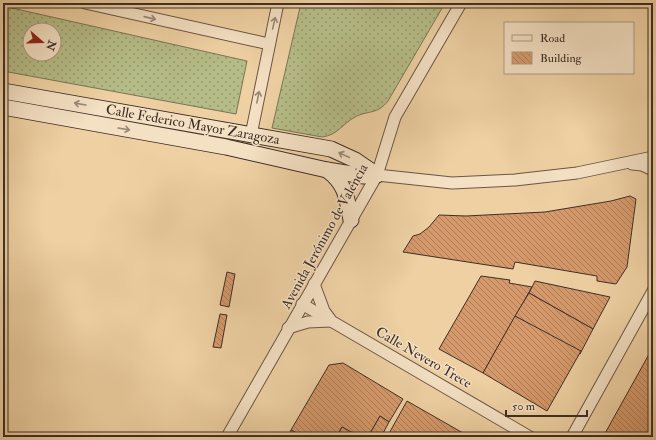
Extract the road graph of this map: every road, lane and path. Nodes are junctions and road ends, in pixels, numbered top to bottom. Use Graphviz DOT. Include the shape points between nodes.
graph roads {
  1 [pos="85,3"];
  2 [pos="278,3"];
  3 [pos="461,3"];
  4 [pos="269,44"];
  5 [pos="3,90"];
  6 [pos="3,107"];
  7 [pos="251,135"];
  8 [pos="653,156"];
  9 [pos="624,164"];
  10 [pos="327,170"];
  11 [pos="653,170"];
  12 [pos="377,175"];
  13 [pos="351,220"];
  14 [pos="314,284"];
  15 [pos="653,291"];
  16 [pos="302,304"];
  17 [pos="332,321"];
  18 [pos="288,328"];
  19 [pos="572,436"];
  20 [pos="227,437"];
  21 [pos="530,437"];
  1 -- 4 [label="street, one-way"];
  4 -- 2 [label="street, one-way"];
  3 -- 12 [label="street, Avenida Jerónimo de Valencia" via="395,116"];
  7 -- 4 [label="street, one-way"];
  7 -- 5 [label="main road, Calle Federico Mayor Zaragoza, one-way"];
  6 -- 10 [label="main road, Calle Federico Mayor Zaragoza, one-way" via="226,147"];
  12 -- 7 [label="main road, Calle Federico Mayor Zaragoza, one-way" via="356,160 331,149"];
  8 -- 9 [label="street, Calle Federico Mayor Zaragoza"];
  9 -- 11 [label="street" via="642,165"];
  9 -- 12 [label="street, Calle Federico Mayor Zaragoza" via="577,174 507,181 452,183"];
  10 -- 12 [label="main road, Calle Federico Mayor Zaragoza" via="364,176"];
  10 -- 13 [label="main road" via="342,184"];
  12 -- 13 [label="street, Avenida Jerónimo de Valencia"];
  13 -- 14 [label="street, Avenida Jerónimo de Valencia"];
  14 -- 16 [label="street, Avenida Jerónimo de Valencia"];
  14 -- 17 [label="street" via="324,311"];
  15 -- 19 [label="street"];
  16 -- 17 [label="street, Calle Nevero Trece"];
  16 -- 18 [label="street, Avenida Jerónimo de Valencia"];
  17 -- 18 [label="street" via="308,322"];
  17 -- 21 [label="street, Calle Nevero Trece"];
  18 -- 20 [label="street, Avenida Jerónimo de Valencia"];
}
